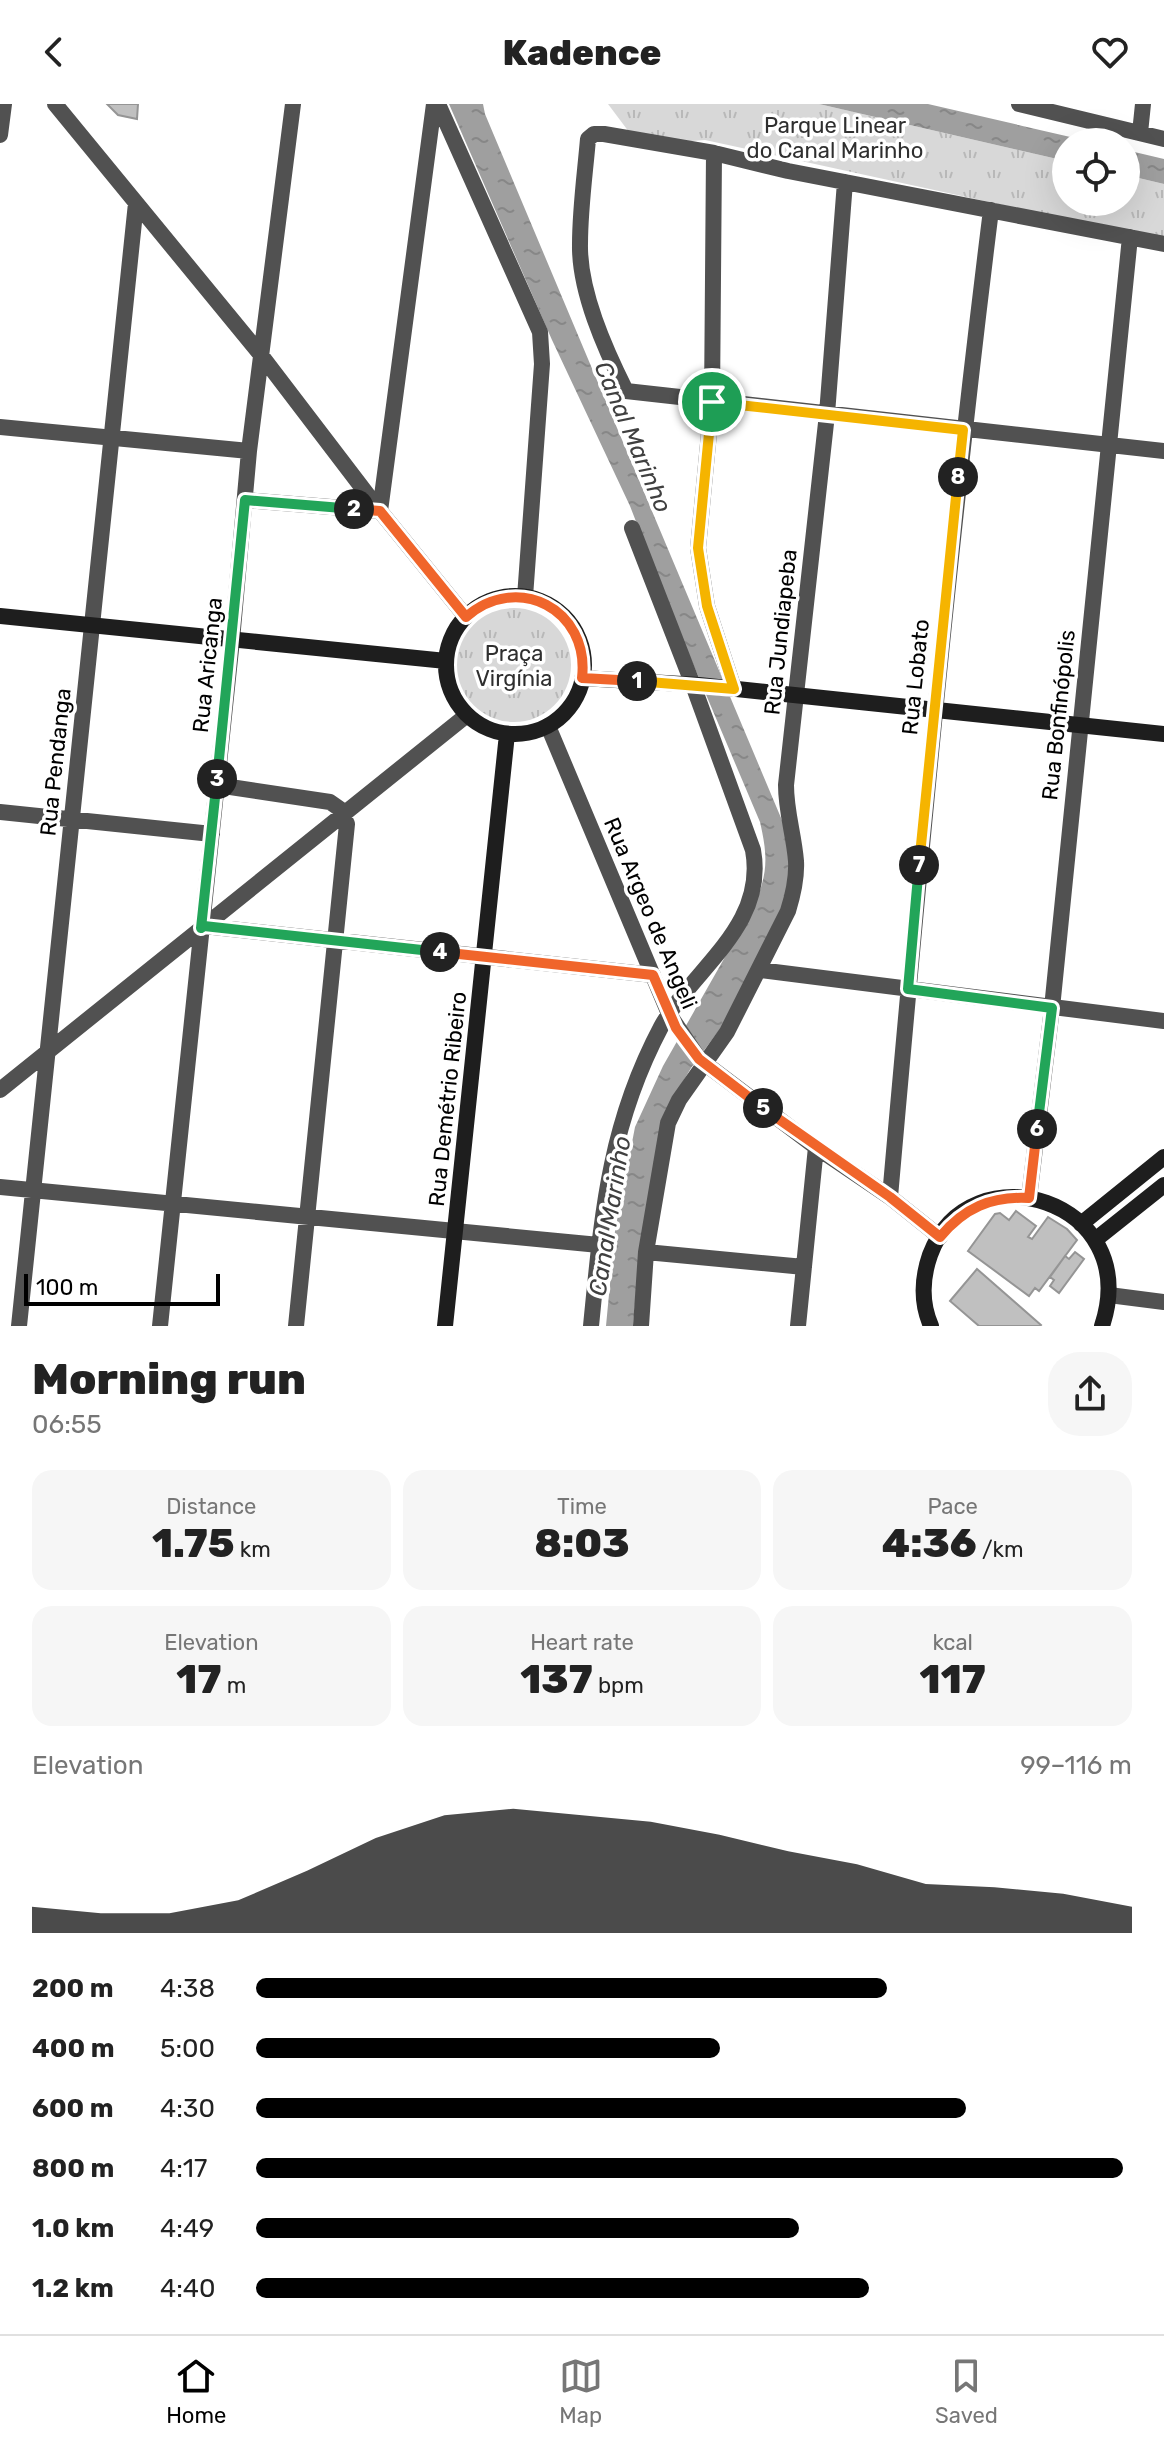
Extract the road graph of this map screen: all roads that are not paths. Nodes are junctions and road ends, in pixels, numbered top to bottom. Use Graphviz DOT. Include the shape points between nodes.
graph roads {
  1 [pos="4,104"];
  2 [pos="55,104"];
  3 [pos="293,104"];
  4 [pos="436,104"];
  5 [pos="1019,104"];
  6 [pos="1080,104"];
  7 [pos="1143,104"];
  8 [pos="1095,122"];
  9 [pos="1120,128"];
  10 [pos="1140,133"];
  11 [pos="0,135"];
  12 [pos="1164,139"];
  13 [pos="714,153"];
  14 [pos="845,182"];
  15 [pos="136,203"];
  16 [pos="991,210"];
  17 [pos="1130,237"];
  18 [pos="1164,244"];
  19 [pos="261,355"];
  20 [pos="712,402"];
  21 [pos="827,414"];
  22 [pos="0,427"];
  23 [pos="963,430"];
  24 [pos="111,438"];
  25 [pos="1109,445"];
  26 [pos="249,451"];
  27 [pos="1164,451"];
  28 [pos="245,500"];
  29 [pos="380,511"];
  30 [pos="632,528"];
  31 [pos="525,597"];
  32 [pos="0,616"];
  33 [pos="466,617"];
  34 [pos="91,626"];
  35 [pos="232,640"];
  36 [pos="446,661"];
  37 [pos="582,678"];
  38 [pos="696,685"];
  39 [pos="731,689"];
  40 [pos="795,696"];
  41 [pos="934,709"];
  42 [pos="467,715"];
  43 [pos="548,726"];
  44 [pos="1079,727"];
  45 [pos="507,734"];
  46 [pos="1164,734"];
  47 [pos="217,785"];
  48 [pos="0,812"];
  49 [pos="344,814"];
  50 [pos="71,819"];
  51 [pos="212,834"];
  52 [pos="202,927"];
  53 [pos="335,941"];
  54 [pos="484,957"];
  55 [pos="760,970"];
  56 [pos="653,975"];
  57 [pos="908,989"];
  58 [pos="1052,1008"];
  59 [pos="673,1021"];
  60 [pos="1164,1021"];
  61 [pos="48,1051"];
  62 [pos="702,1062"];
  63 [pos="0,1090"];
  64 [pos="816,1147"];
  65 [pos="1164,1157"];
  66 [pos="1164,1185"];
  67 [pos="0,1187"];
  68 [pos="33,1190"];
  69 [pos="890,1197"];
  70 [pos="1029,1198"];
  71 [pos="173,1204"];
  72 [pos="307,1217"];
  73 [pos="1081,1224"];
  74 [pos="455,1231"];
  75 [pos="940,1237"];
  76 [pos="1095,1240"];
  77 [pos="599,1245"];
  78 [pos="646,1252"];
  79 [pos="804,1267"];
  80 [pos="1109,1295"];
  81 [pos="1164,1302"];
  82 [pos="19,1326"];
  83 [pos="160,1326"];
  84 [pos="296,1326"];
  85 [pos="445,1326"];
  86 [pos="591,1326"];
  87 [pos="641,1326"];
  88 [pos="798,1326"];
  89 [pos="931,1326"];
  90 [pos="1102,1326"];
  1 -- 11 [label="street"];
  2 -- 15 [label="street"];
  3 -- 19 [label="street, Rua Aricanga"];
  4 -- 29 [label="street"];
  4 -- 31 [label="street" via="540,332"];
  5 -- 8 [label="street"];
  6 -- 8 [label="street"];
  7 -- 10 [label="street"];
  8 -- 9 [label="street"];
  10 -- 12 [label="street"];
  13 -- 14 [label="street"];
  13 -- 20 [label="street"];
  13 -- 20 [label="street" via="594,134 588,139 579,247 589,301 626,391"];
  14 -- 16 [label="street"];
  14 -- 21 [label="street, Rua Jundiapeba"];
  15 -- 19 [label="street"];
  15 -- 24 [label="street, Rua Pendanga"];
  16 -- 17 [label="street"];
  16 -- 23 [label="street, Rua Lobato"];
  17 -- 18 [label="street"];
  17 -- 25 [label="street, Rua Bonfinópolis"];
  19 -- 26 [label="street, Rua Aricanga"];
  19 -- 29 [label="street"];
  20 -- 21 [label="street"];
  20 -- 39 [label="street" via="698,548 707,606"];
  21 -- 23 [label="street"];
  21 -- 40 [label="street, Rua Jundiapeba"];
  22 -- 24 [label="street"];
  23 -- 25 [label="street"];
  23 -- 41 [label="street, Rua Lobato"];
  24 -- 26 [label="street"];
  24 -- 34 [label="street, Rua Pendanga"];
  25 -- 27 [label="street"];
  25 -- 44 [label="street, Rua Bonfinópolis"];
  26 -- 28 [label="street, Rua Aricanga"];
  28 -- 29 [label="street"];
  28 -- 35 [label="street, Rua Aricanga"];
  29 -- 33 [label="street"];
  30 -- 38 [label="street"];
  31 -- 33 [label="street" via="493,600"];
  31 -- 37 [label="street" via="556,610 573,629 582,652"];
  32 -- 34 [label="street"];
  33 -- 36 [label="street" via="452,637"];
  34 -- 35 [label="street"];
  34 -- 50 [label="street, Rua Pendanga"];
  35 -- 36 [label="street"];
  35 -- 47 [label="street, Rua Aricanga"];
  36 -- 42 [label="street" via="451,690"];
  37 -- 38 [label="street"];
  37 -- 43 [label="street" via="571,705"];
  38 -- 39 [label="street"];
  38 -- 59 [label="street" via="753,850 755,882 730,939"];
  39 -- 40 [label="street"];
  40 -- 41 [label="street"];
  40 -- 55 [label="street, Rua Jundiapeba" via="786,803 796,864 794,891"];
  41 -- 44 [label="street"];
  41 -- 57 [label="street, Rua Lobato"];
  42 -- 45 [label="street"];
  42 -- 49 [label="street"];
  43 -- 45 [label="street"];
  43 -- 56 [label="street, Rua Argeo de Angeli"];
  44 -- 46 [label="street"];
  44 -- 58 [label="street, Rua Bonfinópolis"];
  45 -- 54 [label="street, Rua Demétrio Ribeiro"];
  47 -- 49 [label="street" via="330,802"];
  47 -- 51 [label="street, Rua Aricanga"];
  48 -- 50 [label="street"];
  49 -- 52 [label="street"];
  49 -- 53 [label="street" via="347,830"];
  50 -- 51 [label="street"];
  50 -- 61 [label="street, Rua Pendanga"];
  51 -- 52 [label="street, Rua Aricanga"];
  52 -- 53 [label="street"];
  52 -- 61 [label="street"];
  52 -- 71 [label="street, Rua Aricanga"];
  53 -- 54 [label="street"];
  53 -- 72 [label="street"];
  54 -- 56 [label="street"];
  54 -- 74 [label="street, Rua Demétrio Ribeiro"];
  55 -- 57 [label="street"];
  55 -- 62 [label="street, Rua Jundiapeba" via="727,1032"];
  56 -- 59 [label="street, Rua Argeo de Angeli"];
  57 -- 58 [label="street"];
  57 -- 69 [label="street, Rua Lobato"];
  58 -- 60 [label="street"];
  58 -- 70 [label="street, Rua Bonfinópolis"];
  59 -- 62 [label="street, Rua Argeo de Angeli"];
  59 -- 77 [label="street" via="642,1068 623,1115 609,1168"];
  61 -- 63 [label="street"];
  61 -- 68 [label="street, Rua Pendanga"];
  62 -- 64 [label="street, Rua Argeo de Angeli"];
  62 -- 78 [label="street, Rua Jundiapeba" via="668,1123"];
  64 -- 69 [label="street, Rua Argeo de Angeli"];
  64 -- 79 [label="street"];
  65 -- 73 [label="street"];
  66 -- 76 [label="street"];
  67 -- 68 [label="street"];
  68 -- 71 [label="street"];
  68 -- 82 [label="street, Rua Pendanga"];
  69 -- 75 [label="street, Rua Argeo de Angeli"];
  70 -- 73 [label="street" via="1057,1206"];
  70 -- 75 [label="street" via="979,1205"];
  71 -- 72 [label="street"];
  71 -- 83 [label="street, Rua Aricanga"];
  72 -- 74 [label="street"];
  72 -- 84 [label="street"];
  73 -- 76 [label="street"];
  74 -- 77 [label="street"];
  74 -- 85 [label="street, Rua Demétrio Ribeiro"];
  75 -- 89 [label="street" via="924,1278"];
  76 -- 80 [label="street"];
  77 -- 86 [label="street"];
  78 -- 79 [label="street"];
  78 -- 87 [label="street, Rua Jundiapeba"];
  79 -- 88 [label="street"];
  80 -- 81 [label="street"];
  80 -- 90 [label="street"];
}
